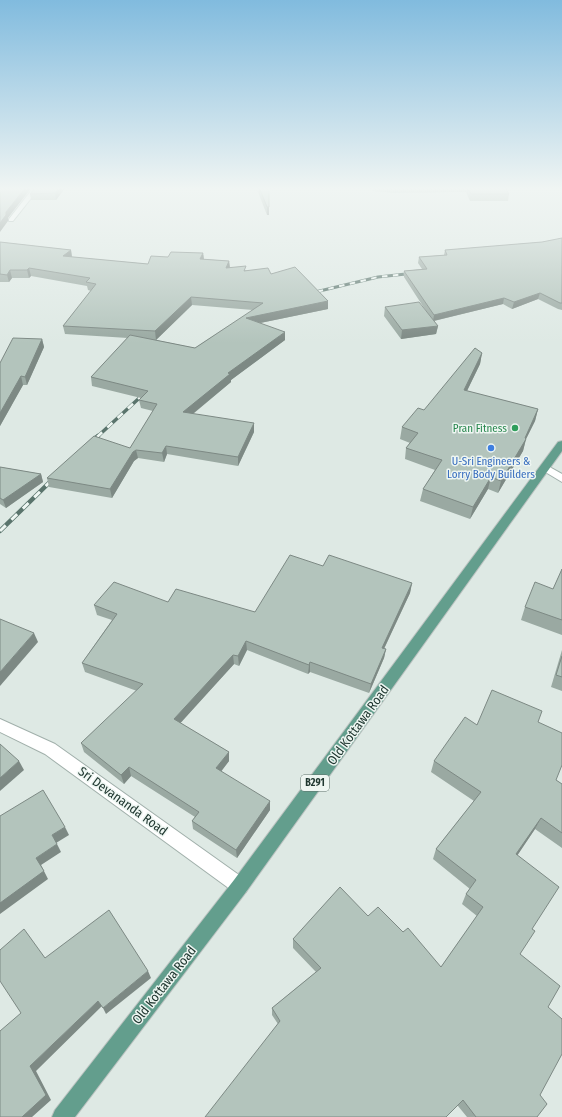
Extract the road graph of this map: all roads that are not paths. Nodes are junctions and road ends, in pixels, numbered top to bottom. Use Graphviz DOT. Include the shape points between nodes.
graph roads {
  1 [pos="562,444"];
  2 [pos="546,468"];
  3 [pos="562,479"];
  4 [pos="0,725"];
  5 [pos="240,886"];
  6 [pos="62,1117"];
  1 -- 2 [label="main road, Old Kottawa Road / B291"];
  2 -- 3 [label="street"];
  2 -- 5 [label="main road, Old Kottawa Road / B291"];
  4 -- 5 [label="street, Sri Devananda Road" via="50,749"];
  5 -- 6 [label="main road, Old Kottawa Road / B291"];
}
